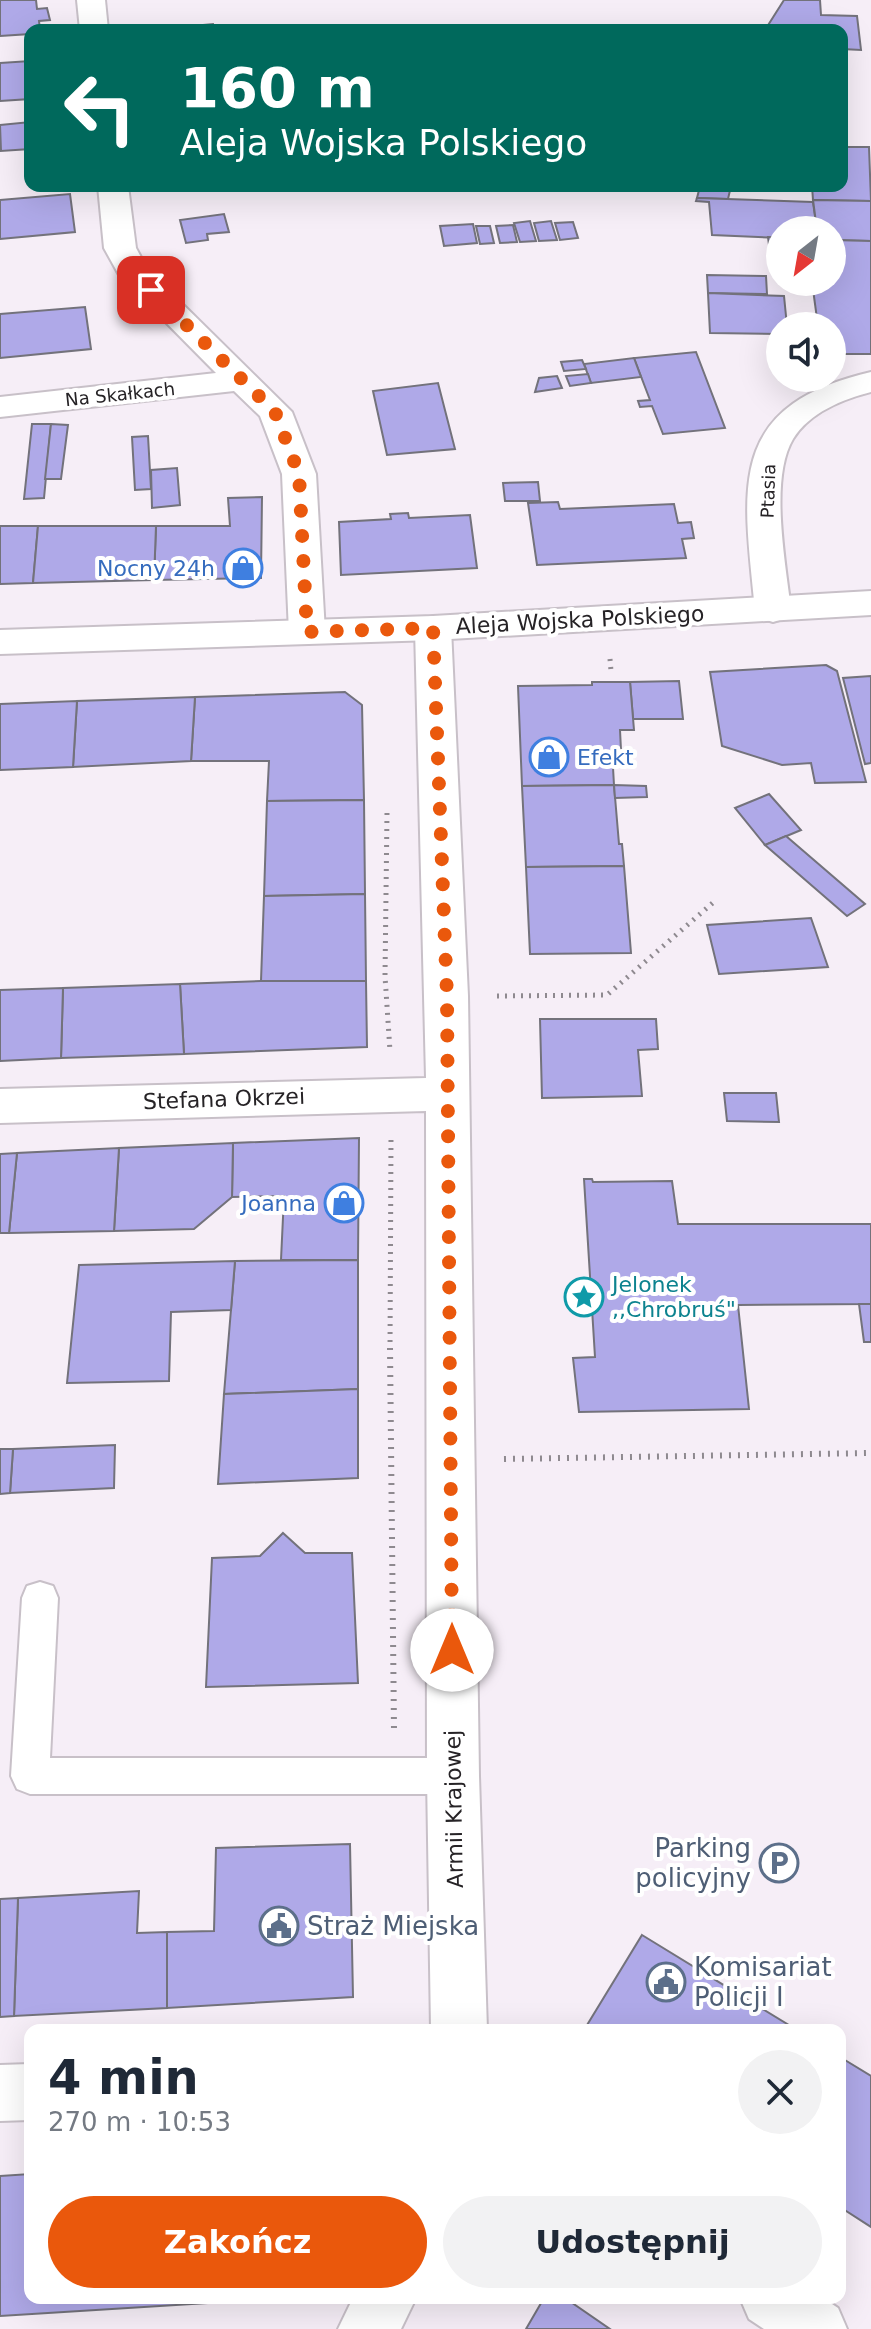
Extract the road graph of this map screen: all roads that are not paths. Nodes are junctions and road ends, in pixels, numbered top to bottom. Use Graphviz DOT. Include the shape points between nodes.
graph roads {
  1 [pos="91,0"];
  2 [pos="93,24"];
  3 [pos="114,192"];
  4 [pos="241,380"];
  5 [pos="871,382"];
  6 [pos="0,407"];
  7 [pos="871,603"];
  8 [pos="773,610"];
  9 [pos="433,628"];
  10 [pos="307,632"];
  11 [pos="0,642"];
  12 [pos="448,1094"];
  13 [pos="0,1106"];
  14 [pos="40,1598"];
  15 [pos="453,1776"];
  16 [pos="459,2024"];
  17 [pos="24,2092"];
  18 [pos="0,2093"];
  19 [pos="383,2304"];
  20 [pos="779,2304"];
  21 [pos="368,2329"];
  22 [pos="817,2329"];
  1 -- 2 [label="street"];
  3 -- 4 [label="street" via="120,248 135,275"];
  4 -- 6 [label="street, Na Skałkach"];
  4 -- 10 [label="street" via="275,412 299,474"];
  5 -- 8 [label="street, Ptasia" via="810,406 775,440 767,468 766,507"];
  7 -- 8 [label="street, Aleja Wojska Polskiego"];
  8 -- 9 [label="street, Aleja Wojska Polskiego"];
  9 -- 10 [label="street, Aleja Wojska Polskiego"];
  9 -- 12 [label="street, Armii Krajowej"];
  10 -- 11 [label="street, Aleja Wojska Polskiego"];
  12 -- 13 [label="street, Stefana Okrzei"];
  12 -- 15 [label="street, Armii Krajowej"];
  14 -- 15 [label="lane" via="30,1776"];
  15 -- 16 [label="street, Armii Krajowej"];
  17 -- 18 [label="street"];
  19 -- 21 [label="street"];
  20 -- 22 [label="street"];
}
